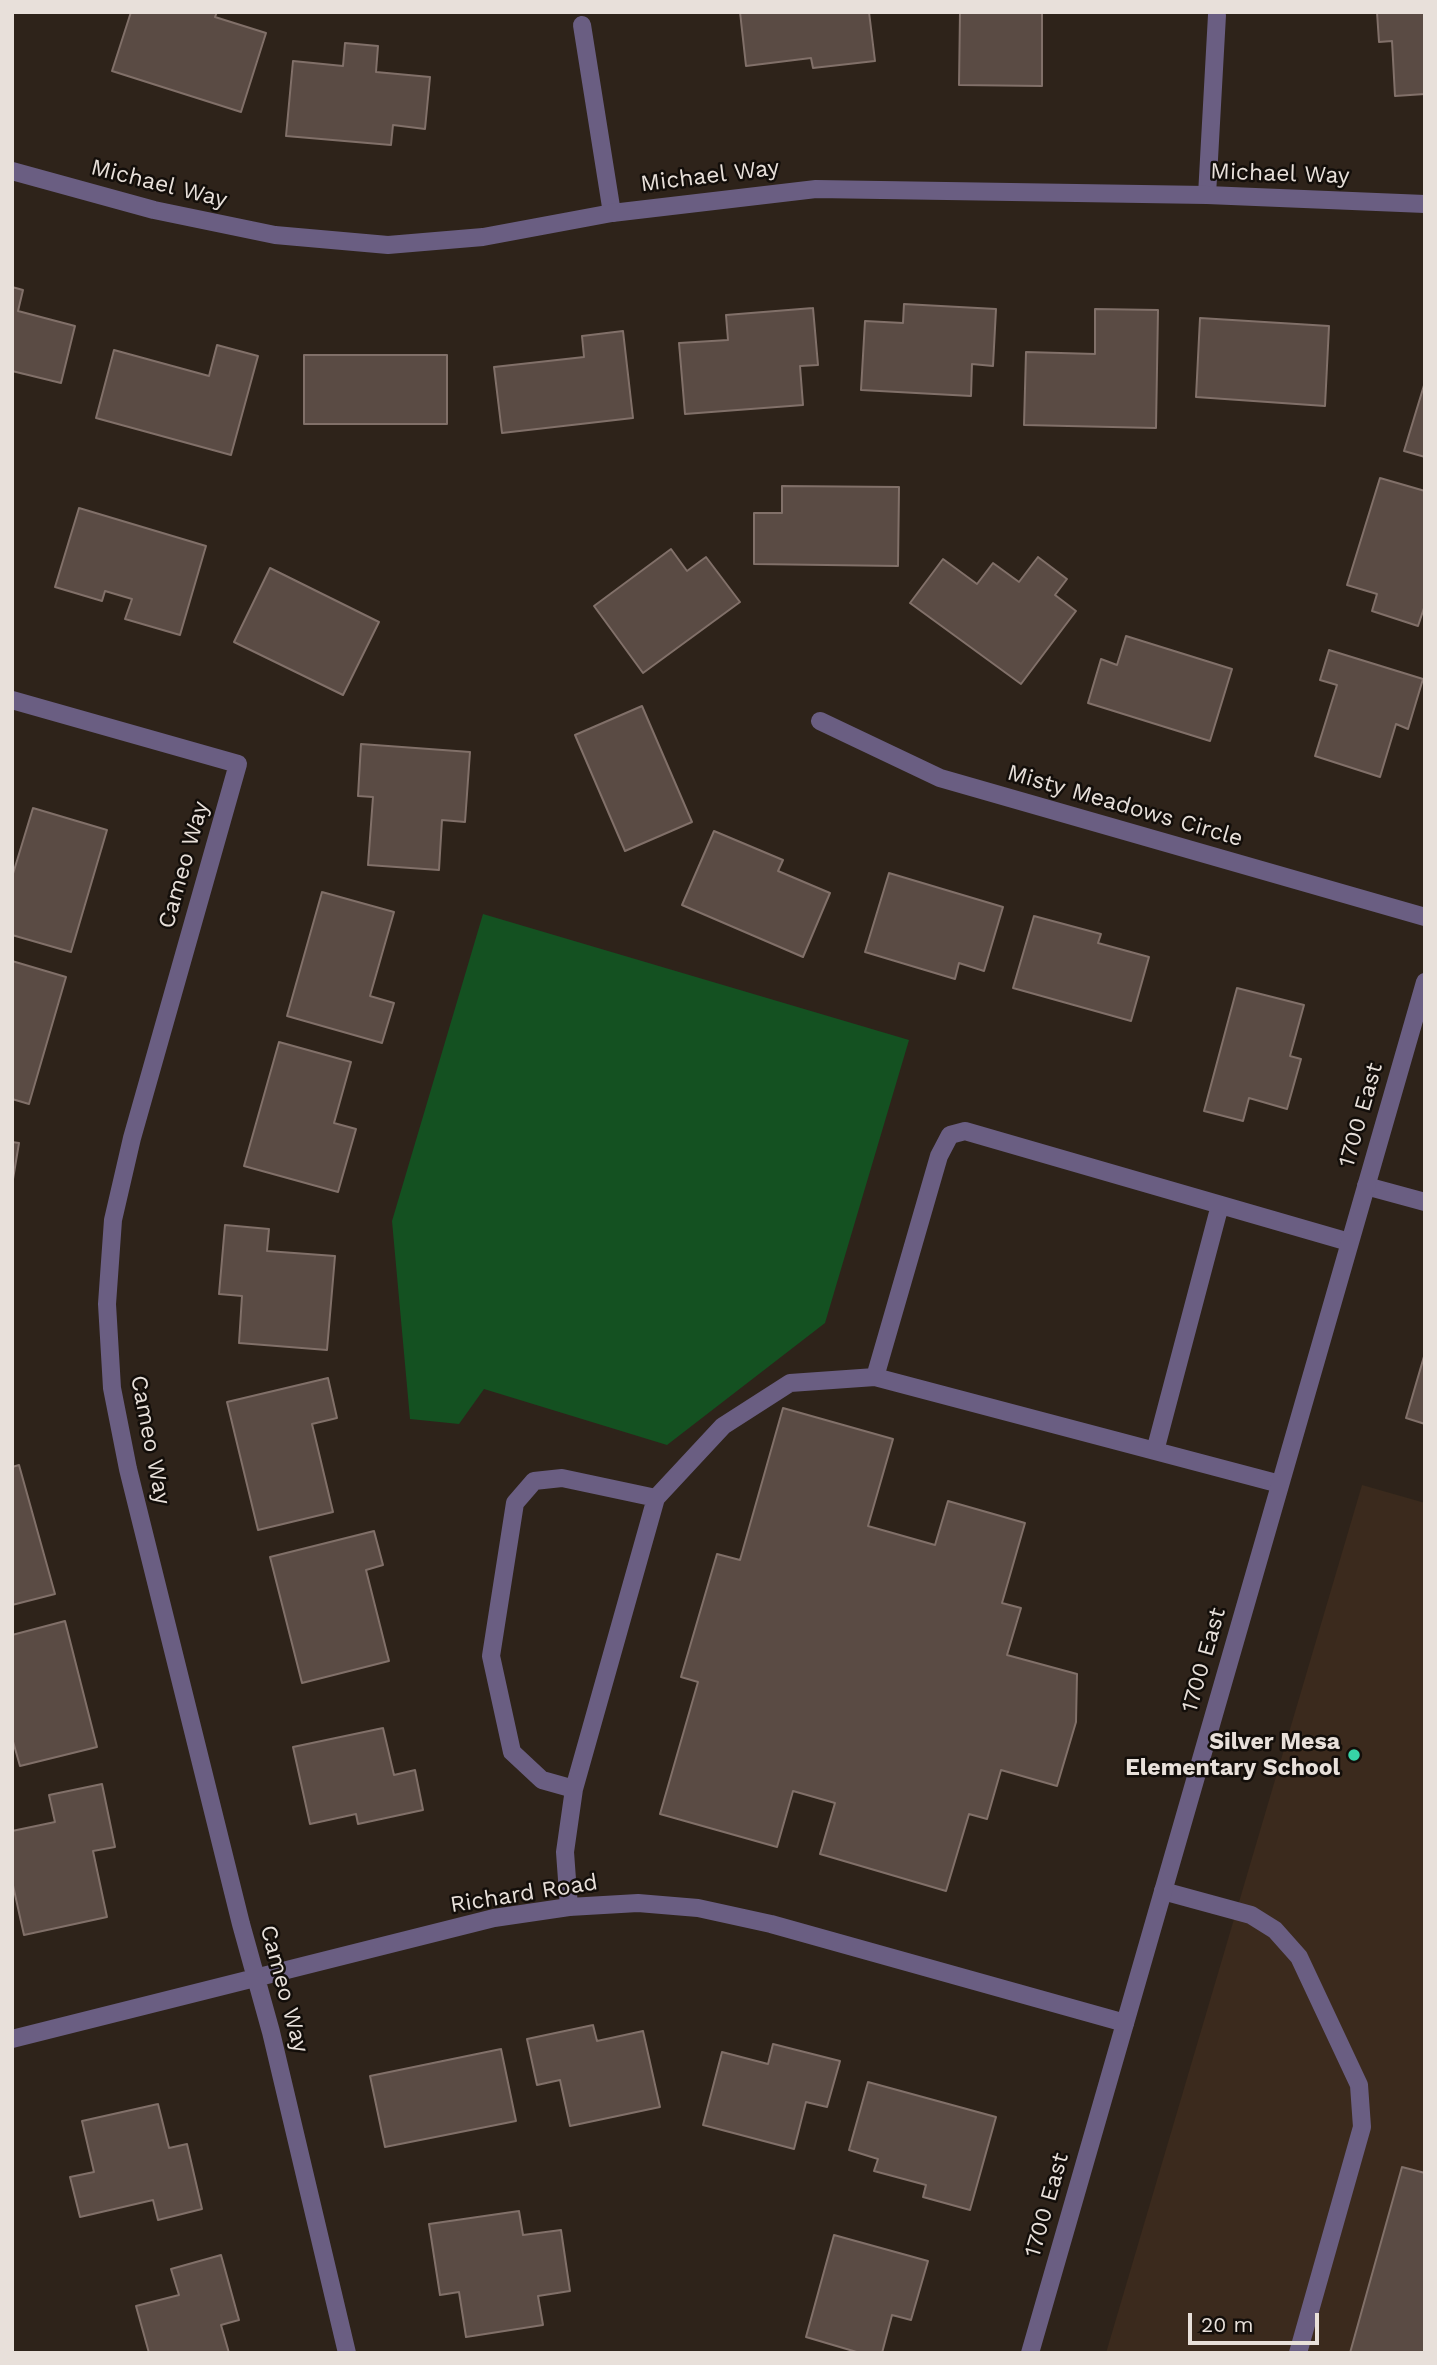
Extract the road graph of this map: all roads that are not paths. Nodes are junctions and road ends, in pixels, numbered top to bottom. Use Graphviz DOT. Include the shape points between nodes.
graph roads {
  1 [pos="1217,15"];
  2 [pos="582,25"];
  3 [pos="12,171"];
  4 [pos="1206,195"];
  5 [pos="1425,204"];
  6 [pos="612,213"];
  7 [pos="12,700"];
  8 [pos="820,720"];
  9 [pos="1425,916"];
  10 [pos="1425,982"];
  11 [pos="1366,1186"];
  12 [pos="1425,1202"];
  13 [pos="1220,1205"];
  14 [pos="1349,1242"];
  15 [pos="875,1377"];
  16 [pos="1155,1451"];
  17 [pos="1280,1484"];
  18 [pos="656,1498"];
  19 [pos="574,1789"];
  20 [pos="1163,1891"];
  21 [pos="569,1907"];
  22 [pos="255,1977"];
  23 [pos="1125,2023"];
  24 [pos="12,2039"];
  25 [pos="347,2353"];
  26 [pos="1030,2353"];
  27 [pos="1298,2353"];
  1 -- 4 [label="street"];
  2 -- 6 [label="street"];
  3 -- 6 [label="street, Michael Way" via="154,210 275,235 388,245 483,237"];
  4 -- 5 [label="street, Michael Way"];
  4 -- 6 [label="street, Michael Way" via="816,189"];
  7 -- 22 [label="street, Cameo Way" via="238,764 132,1138 113,1220 107,1304 112,1388 128,1469"];
  8 -- 9 [label="street, Misty Meadows Circle" via="940,778"];
  10 -- 11 [label="street, 1700 East"];
  11 -- 12 [label="street"];
  11 -- 14 [label="street, 1700 East"];
  13 -- 14 [label="street"];
  13 -- 15 [label="street" via="965,1131 950,1135 939,1156"];
  13 -- 16 [label="street"];
  14 -- 17 [label="street, 1700 East"];
  15 -- 16 [label="street"];
  15 -- 18 [label="street" via="790,1383 723,1426"];
  16 -- 17 [label="street"];
  17 -- 20 [label="street, 1700 East"];
  18 -- 19 [label="street"];
  18 -- 19 [label="street" via="562,1478 534,1481 515,1503 491,1657 512,1752 542,1780"];
  19 -- 21 [label="street" via="565,1852"];
  20 -- 23 [label="street, 1700 East"];
  20 -- 27 [label="street" via="1251,1915 1275,1930 1299,1957 1359,2085 1362,2127"];
  21 -- 22 [label="street, Richard Road" via="494,1919"];
  21 -- 23 [label="street, Richard Road" via="638,1903 698,1908 771,1924"];
  22 -- 24 [label="street, Richard Road"];
  22 -- 25 [label="street, Cameo Way"];
  23 -- 26 [label="street, 1700 East"];
}
